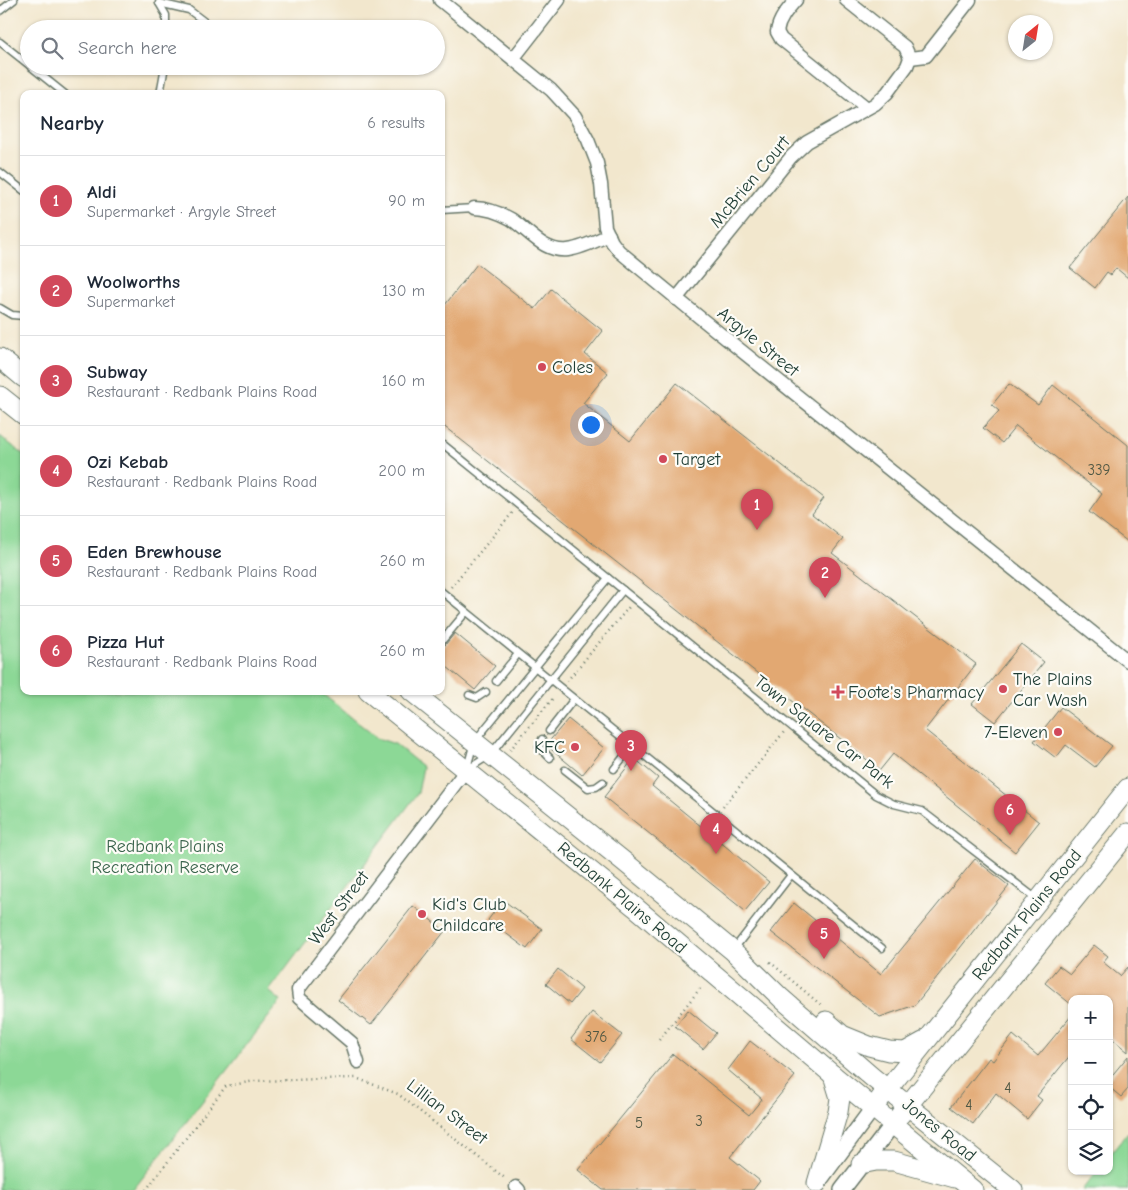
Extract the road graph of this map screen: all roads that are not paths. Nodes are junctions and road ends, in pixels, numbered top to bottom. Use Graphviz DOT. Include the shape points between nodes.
graph roads {
  1 [pos="14,0"];
  2 [pos="440,0"];
  3 [pos="559,0"];
  4 [pos="796,0"];
  5 [pos="846,0"];
  6 [pos="970,0"];
  7 [pos="158,2"];
  8 [pos="0,11"];
  9 [pos="166,20"];
  10 [pos="203,20"];
  11 [pos="0,42"];
  12 [pos="20,58"];
  13 [pos="910,58"];
  14 [pos="513,59"];
  15 [pos="41,75"];
  16 [pos="163,75"];
  17 [pos="60,90"];
  18 [pos="161,90"];
  19 [pos="867,108"];
  20 [pos="0,172"];
  21 [pos="20,188"];
  22 [pos="474,208"];
  23 [pos="445,210"];
  24 [pos="609,235"];
  25 [pos="676,299"];
  26 [pos="0,308"];
  27 [pos="20,316"];
  28 [pos="0,358"];
  29 [pos="20,375"];
  30 [pos="0,396"];
  31 [pos="20,412"];
  32 [pos="445,446"];
  33 [pos="608,578"];
  34 [pos="623,590"];
  35 [pos="445,595"];
  36 [pos="466,612"];
  37 [pos="445,637"];
  38 [pos="518,654"];
  39 [pos="1128,661"];
  40 [pos="535,668"];
  41 [pos="549,680"];
  42 [pos="496,681"];
  43 [pos="486,692"];
  44 [pos="373,695"];
  45 [pos="416,695"];
  46 [pos="469,695"];
  47 [pos="574,699"];
  48 [pos="549,730"];
  49 [pos="542,740"];
  50 [pos="474,742"];
  51 [pos="632,746"];
  52 [pos="495,749"];
  53 [pos="550,758"];
  54 [pos="614,769"];
  55 [pos="466,770"];
  56 [pos="565,770"];
  57 [pos="603,782"];
  58 [pos="1128,788"];
  59 [pos="1128,832"];
  60 [pos="792,875"];
  61 [pos="1039,900"];
  62 [pos="882,948"];
  63 [pos="733,951"];
  64 [pos="759,965"];
  65 [pos="926,1040"];
  66 [pos="358,1062"];
  67 [pos="833,1075"];
  68 [pos="888,1089"];
  69 [pos="908,1105"];
  70 [pos="873,1108"];
  71 [pos="893,1124"];
  72 [pos="861,1164"];
  73 [pos="815,1186"];
  74 [pos="968,1187"];
  75 [pos="842,1190"];
  76 [pos="1013,1190"];
  1 -- 8 [label="lane"];
  2 -- 14 [label="street, Argyle Street"];
  3 -- 14 [label="street"];
  4 -- 19 [label="street" via="781,19 777,32"];
  5 -- 13 [label="street" via="906,47"];
  6 -- 13 [label="street" via="926,56"];
  7 -- 9 [label="lane"];
  7 -- 10 [label="lane" via="190,10"];
  11 -- 12 [label="lane"];
  13 -- 19 [label="street, McBrien Court" via="908,66 887,93"];
  14 -- 24 [label="street, Argyle Street" via="552,90 575,116 597,163"];
  15 -- 17 [label="lane"];
  16 -- 18 [label="lane"];
  19 -- 25 [label="street, McBrien Court" via="807,142 790,157"];
  20 -- 21 [label="lane"];
  22 -- 23 [label="lane"];
  22 -- 24 [label="street" via="484,208 510,219 548,248 566,250"];
  24 -- 25 [label="street, Argyle Street" via="619,252"];
  25 -- 39 [label="street, Argyle Street"];
  26 -- 27 [label="lane" via="12,316"];
  28 -- 29 [label="main road"];
  30 -- 31 [label="main road"];
  32 -- 33 [label="lane, Town Square Car Park"];
  33 -- 34 [label="lane, Town Square Car Park"];
  33 -- 40 [label="lane"];
  34 -- 41 [label="lane"];
  34 -- 61 [label="lane, Town Square Car Park" via="876,795 894,804 922,811"];
  35 -- 36 [label="lane"];
  36 -- 37 [label="lane"];
  36 -- 38 [label="lane"];
  38 -- 40 [label="lane"];
  38 -- 42 [label="lane"];
  40 -- 41 [label="lane"];
  40 -- 50 [label="lane"];
  41 -- 47 [label="lane"];
  41 -- 52 [label="lane"];
  43 -- 46 [label="lane" via="478,698"];
  44 -- 55 [label="main road, Redbank Plains Road"];
  45 -- 50 [label="main road, Redbank Plains Road"];
  47 -- 48 [label="lane"];
  47 -- 51 [label="lane"];
  49 -- 53 [label="lane" via="539,747"];
  50 -- 52 [label="main road, Redbank Plains Road"];
  50 -- 55 [label="lane"];
  51 -- 54 [label="lane"];
  51 -- 60 [label="lane"];
  52 -- 55 [label="lane"];
  52 -- 63 [label="main road, Redbank Plains Road"];
  55 -- 66 [label="street, West Street" via="298,990 299,998 352,1043"];
  55 -- 67 [label="main road, Redbank Plains Road" via="635,907"];
  56 -- 57 [label="lane" via="588,788"];
  58 -- 61 [label="main road, Redbank Plains Road"];
  59 -- 61 [label="main road" via="1111,836 1062,896"];
  59 -- 69 [label="main road, Redbank Plains Road"];
  60 -- 62 [label="lane"];
  60 -- 63 [label="lane"];
  61 -- 65 [label="main road, Redbank Plains Road"];
  63 -- 64 [label="main road, Redbank Plains Road"];
  64 -- 65 [label="main road" via="842,1035 889,1052 904,1052"];
  64 -- 68 [label="main road, Redbank Plains Road" via="781,998"];
  65 -- 68 [label="main road, Redbank Plains Road"];
  67 -- 70 [label="main road, Redbank Plains Road"];
  67 -- 73 [label="main road" via="840,1098 838,1112"];
  68 -- 69 [label="main road, Jones Road"];
  68 -- 70 [label="main road, Redbank Plains Road"];
  69 -- 71 [label="main road, Redbank Plains Road"];
  69 -- 76 [label="main road, Jones Road"];
  70 -- 71 [label="main road, Redbank Plains Road"];
  70 -- 73 [label="street"];
  71 -- 72 [label="street"];
  71 -- 74 [label="main road, Jones Road"];
  72 -- 74 [label="main road" via="894,1161"];
  72 -- 75 [label="street"];
}
